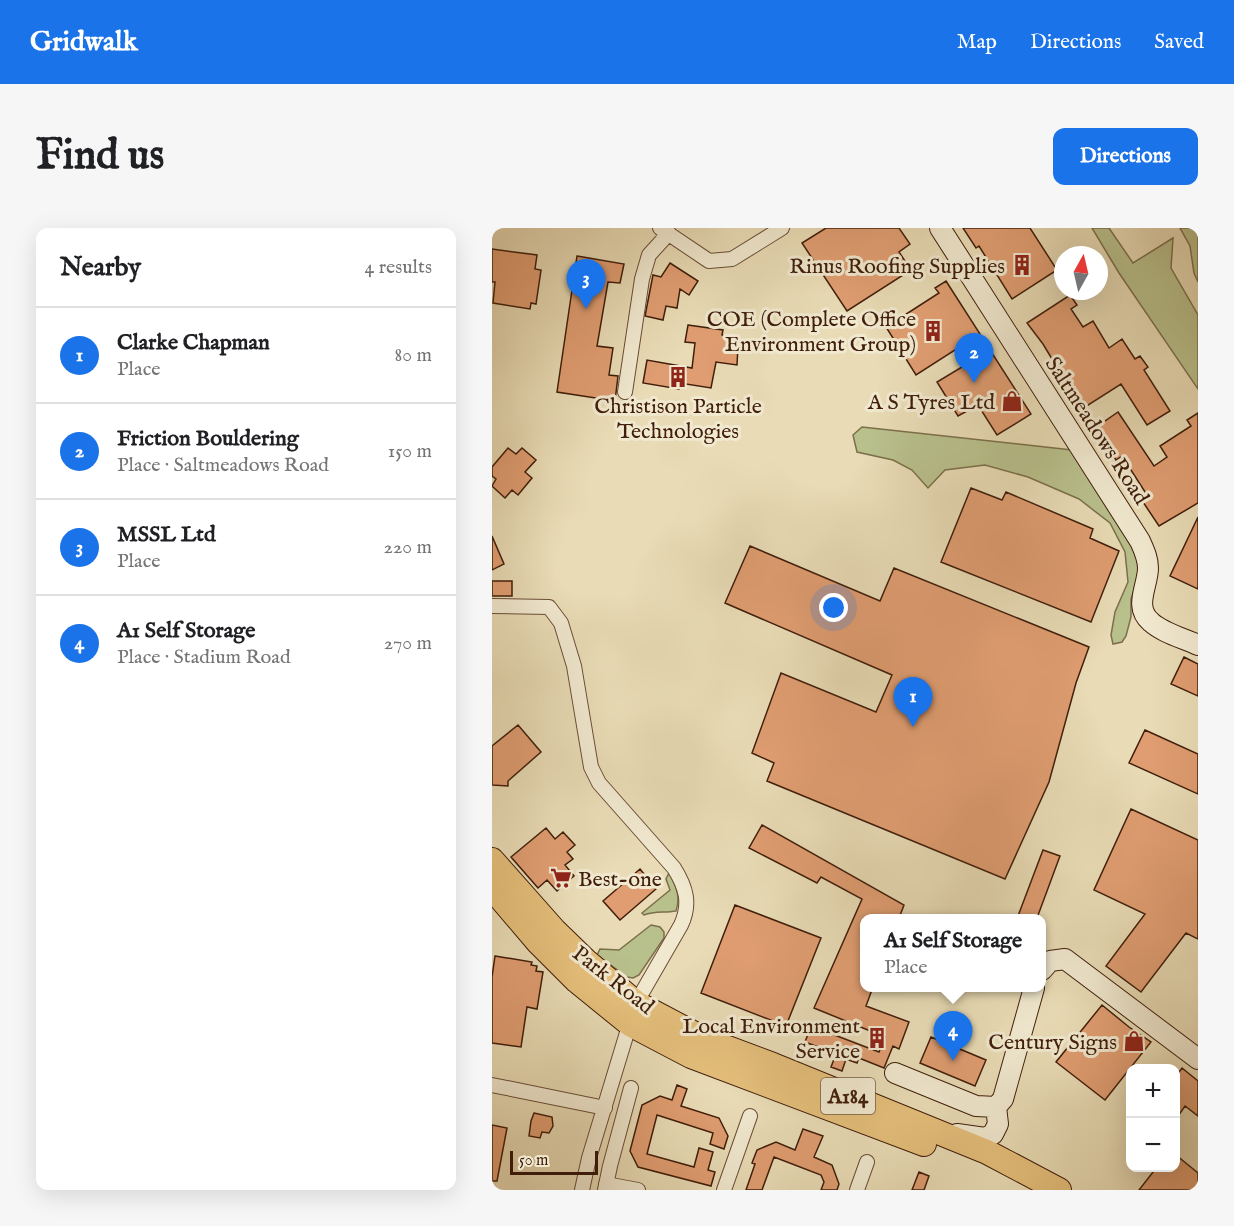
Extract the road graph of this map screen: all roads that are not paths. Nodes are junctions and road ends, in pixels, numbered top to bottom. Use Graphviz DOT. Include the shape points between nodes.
graph roads {
  1 [pos="782,228"];
  2 [pos="940,228"];
  3 [pos="664,230"];
  4 [pos="625,392"];
  5 [pos="492,606"];
  6 [pos="1198,645"];
  7 [pos="492,860"];
  8 [pos="492,888"];
  9 [pos="1046,966"];
  10 [pos="1033,992"];
  11 [pos="633,1013"];
  12 [pos="1198,1059"];
  13 [pos="737,1062"];
  14 [pos="895,1073"];
  15 [pos="492,1085"];
  16 [pos="631,1088"];
  17 [pos="996,1107"];
  18 [pos="604,1108"];
  19 [pos="750,1116"];
  20 [pos="942,1134"];
  21 [pos="867,1162"];
  22 [pos="606,1187"];
  23 [pos="582,1190"];
  24 [pos="638,1190"];
  25 [pos="724,1190"];
  26 [pos="857,1190"];
  27 [pos="1024,1190"];
  28 [pos="1059,1190"];
  1 -- 3 [label="street" via="732,259 709,261"];
  2 -- 6 [label="street, Saltmeadows Road" via="1140,541 1148,569 1142,604 1146,618"];
  3 -- 4 [label="street" via="649,255 642,279"];
  5 -- 11 [label="street" via="549,608 561,623 574,666 591,767 599,783 684,883 686,915"];
  7 -- 11 [label="highway, Park Road / A184"];
  8 -- 11 [label="highway, Park Road / A184" via="577,981"];
  9 -- 12 [label="street" via="1065,959"];
  10 -- 17 [label="street" via="1003,1099"];
  11 -- 13 [label="highway, Park Road / A184" via="706,1040"];
  11 -- 18 [label="street"];
  13 -- 20 [label="highway, Park Road / A184"];
  13 -- 27 [label="highway, Park Road / A184" via="969,1161"];
  14 -- 17 [label="street" via="976,1106"];
  15 -- 18 [label="street"];
  16 -- 22 [label="street"];
  17 -- 20 [label="street" via="998,1124 993,1134 985,1138"];
  18 -- 23 [label="street"];
  19 -- 25 [label="street"];
  20 -- 28 [label="highway, Park Road / A184" via="987,1152"];
  21 -- 26 [label="street"];
  22 -- 24 [label="street"];
}
